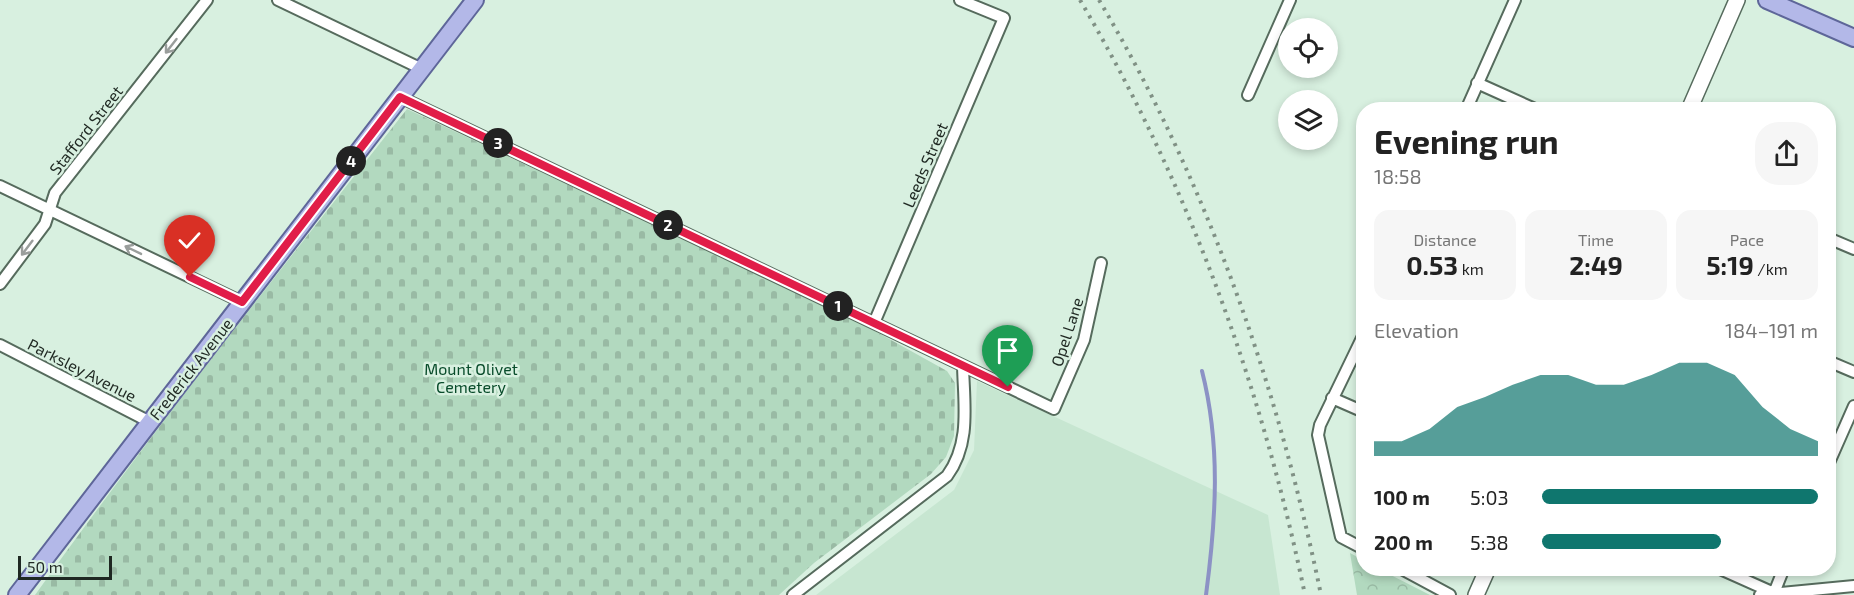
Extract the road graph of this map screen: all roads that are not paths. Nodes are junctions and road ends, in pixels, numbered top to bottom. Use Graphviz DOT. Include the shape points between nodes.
graph roads {
  1 [pos="207,0"];
  2 [pos="278,0"];
  3 [pos="475,0"];
  4 [pos="960,0"];
  5 [pos="1290,0"];
  6 [pos="1515,0"];
  7 [pos="1737,0"];
  8 [pos="1767,0"];
  9 [pos="1854,38"];
  10 [pos="422,69"];
  11 [pos="1477,83"];
  12 [pos="1248,95"];
  13 [pos="400,97"];
  14 [pos="1469,102"];
  15 [pos="1519,102"];
  16 [pos="1692,102"];
  17 [pos="0,186"];
  18 [pos="50,210"];
  19 [pos="1836,241"];
  20 [pos="1854,249"];
  21 [pos="1101,263"];
  22 [pos="0,284"];
  23 [pos="242,302"];
  24 [pos="874,323"];
  25 [pos="0,345"];
  26 [pos="1356,350"];
  27 [pos="1836,364"];
  28 [pos="963,366"];
  29 [pos="1854,372"];
  30 [pos="1332,398"];
  31 [pos="1854,406"];
  32 [pos="1356,408"];
  33 [pos="150,422"];
  34 [pos="1836,447"];
  35 [pos="1356,545"];
  36 [pos="1415,576"];
  37 [pos="1484,576"];
  38 [pos="1736,576"];
  39 [pos="1781,576"];
  40 [pos="1854,586"];
  41 [pos="1774,593"];
  42 [pos="17,595"];
  43 [pos="793,595"];
  44 [pos="1450,595"];
  45 [pos="1476,595"];
  46 [pos="1760,595"];
  1 -- 18 [label="street, Stafford Street, one-way" via="55,193"];
  2 -- 10 [label="street"];
  3 -- 10 [label="main road, Frederick Avenue"];
  4 -- 24 [label="street, Leeds Street" via="1004,18"];
  5 -- 12 [label="street"];
  6 -- 11 [label="street"];
  7 -- 16 [label="main road"];
  8 -- 9 [label="main road"];
  10 -- 13 [label="main road, Frederick Avenue"];
  11 -- 14 [label="street"];
  11 -- 15 [label="street"];
  13 -- 23 [label="main road, Frederick Avenue"];
  13 -- 24 [label="street"];
  17 -- 18 [label="street"];
  18 -- 22 [label="street, Stafford Street, one-way" via="45,224"];
  23 -- 18 [label="street, one-way"];
  19 -- 20 [label="street"];
  21 -- 28 [label="street, Opel Lane" via="1084,340 1054,409"];
  23 -- 33 [label="main road, Frederick Avenue"];
  24 -- 28 [label="street"];
  25 -- 33 [label="street, Parksley Avenue"];
  26 -- 30 [label="street"];
  27 -- 29 [label="street"];
  28 -- 43 [label="street" via="964,439 956,464 947,476"];
  30 -- 32 [label="street"];
  30 -- 35 [label="street" via="1318,435 1341,537"];
  31 -- 34 [label="street"];
  33 -- 42 [label="main road, Frederick Avenue"];
  36 -- 44 [label="street"];
  37 -- 45 [label="main road"];
  38 -- 41 [label="street"];
  39 -- 41 [label="street"];
  40 -- 41 [label="street"];
  41 -- 46 [label="street"];
}
